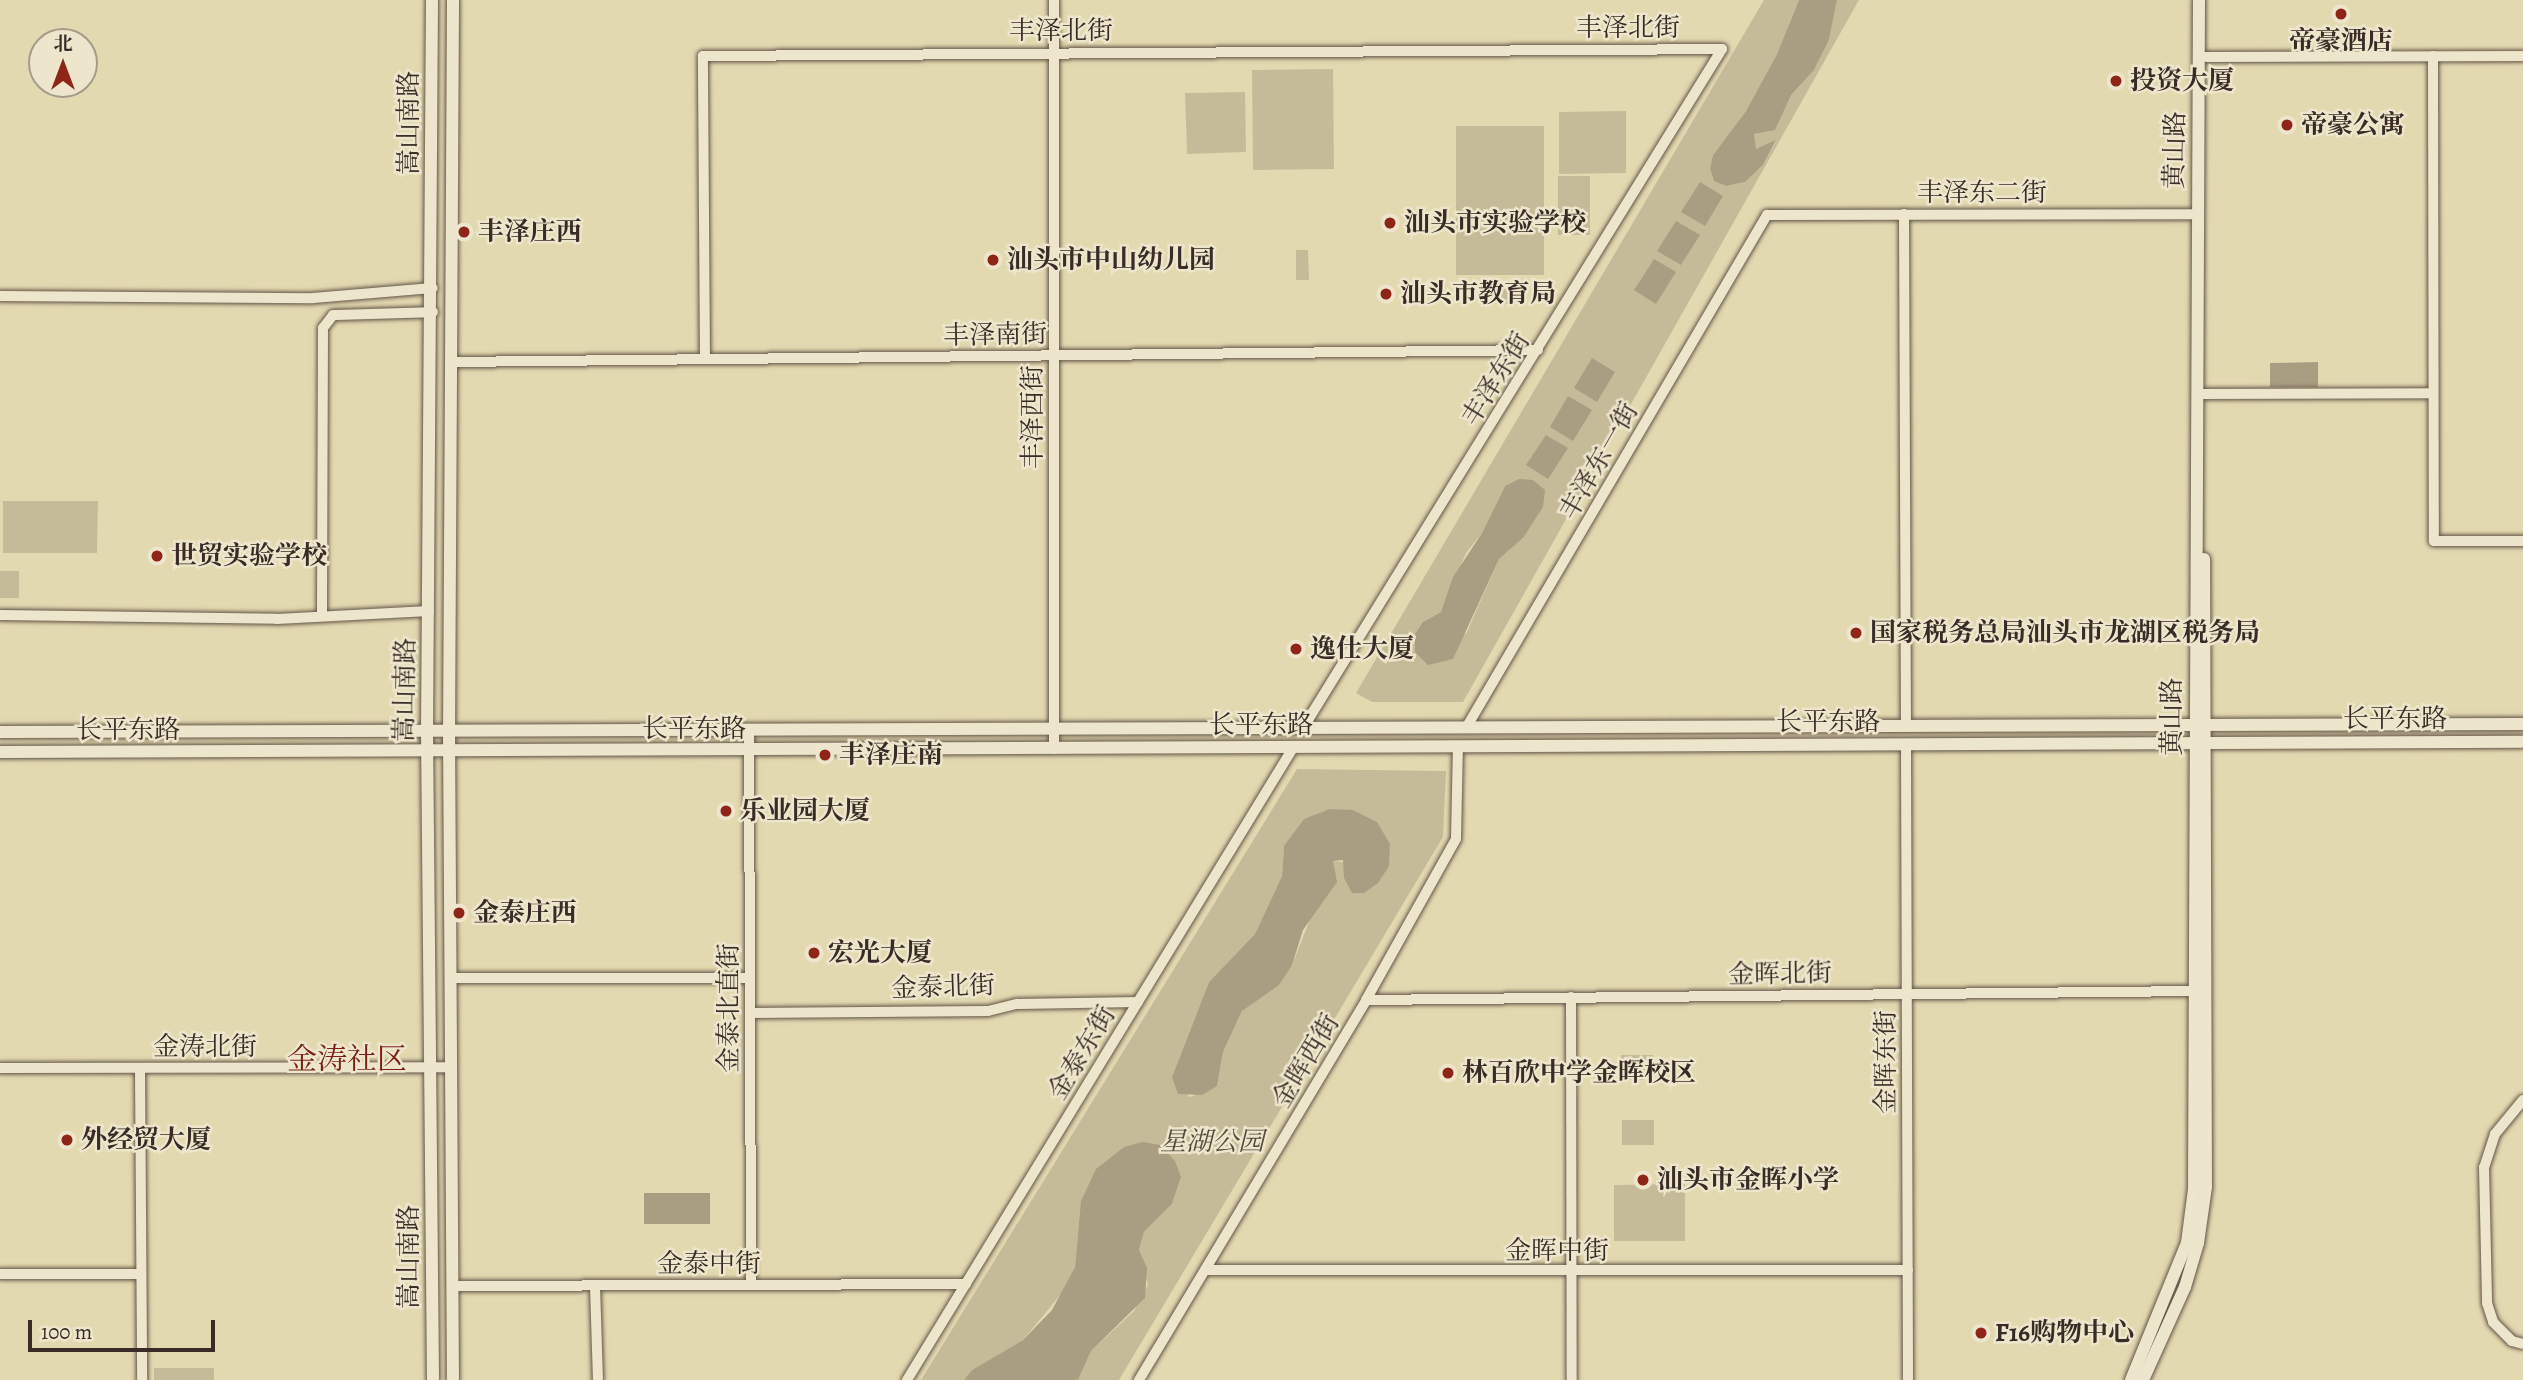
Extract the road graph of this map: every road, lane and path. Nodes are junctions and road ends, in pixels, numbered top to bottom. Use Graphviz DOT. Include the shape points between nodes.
graph roads {
  1 [pos="432,0"];
  2 [pos="453,0"];
  3 [pos="1054,0"];
  4 [pos="2199,0"];
  5 [pos="2207,0"];
  6 [pos="1722,49"];
  7 [pos="1054,52"];
  8 [pos="2433,56"];
  9 [pos="2523,56"];
  10 [pos="2206,57"];
  11 [pos="1905,214"];
  12 [pos="2197,214"];
  13 [pos="1767,215"];
  14 [pos="433,288"];
  15 [pos="0,296"];
  16 [pos="433,312"];
  17 [pos="1538,351"];
  18 [pos="1054,355"];
  19 [pos="705,359"];
  20 [pos="451,362"];
  21 [pos="2433,393"];
  22 [pos="2203,394"];
  23 [pos="2523,541"];
  24 [pos="429,611"];
  25 [pos="321,614"];
  26 [pos="0,615"];
  27 [pos="2200,723"];
  28 [pos="2523,724"];
  29 [pos="1906,725"];
  30 [pos="1303,728"];
  31 [pos="1466,728"];
  32 [pos="1054,729"];
  33 [pos="427,731"];
  34 [pos="449,731"];
  35 [pos="749,731"];
  36 [pos="0,732"];
  37 [pos="2200,742"];
  38 [pos="2523,742"];
  39 [pos="1906,744"];
  40 [pos="1458,747"];
  41 [pos="1293,748"];
  42 [pos="1054,749"];
  43 [pos="750,751"];
  44 [pos="0,752"];
  45 [pos="427,753"];
  46 [pos="450,753"];
  47 [pos="451,978"];
  48 [pos="750,978"];
  49 [pos="2195,991"];
  50 [pos="1907,993"];
  51 [pos="1571,997"];
  52 [pos="1366,1000"];
  53 [pos="1138,1002"];
  54 [pos="750,1013"];
  55 [pos="430,1067"];
  56 [pos="452,1067"];
  57 [pos="0,1068"];
  58 [pos="140,1068"];
  59 [pos="2523,1100"];
  60 [pos="1206,1270"];
  61 [pos="1908,1270"];
  62 [pos="1572,1273"];
  63 [pos="0,1275"];
  64 [pos="141,1275"];
  65 [pos="965,1284"];
  66 [pos="751,1285"];
  67 [pos="453,1286"];
  68 [pos="595,1286"];
  69 [pos="2523,1344"];
  70 [pos="142,1380"];
  71 [pos="433,1380"];
  72 [pos="453,1380"];
  73 [pos="598,1380"];
  74 [pos="907,1380"];
  75 [pos="1139,1380"];
  76 [pos="1572,1380"];
  77 [pos="1908,1380"];
  78 [pos="2131,1380"];
  79 [pos="2143,1380"];
  1 -- 14 [label="street, 嵩山南路"];
  2 -- 20 [label="street, 嵩山南路"];
  3 -- 7 [label="street, 丰泽西街"];
  4 -- 12 [label="street, 黄山路"];
  5 -- 10 [label="street, 黄山路"];
  6 -- 7 [label="street, 丰泽北街"];
  6 -- 17 [label="street, 丰泽东街"];
  7 -- 18 [label="street, 丰泽西街"];
  7 -- 19 [label="street, 丰泽北街" via="703,56"];
  8 -- 9 [label="street"];
  8 -- 10 [label="street"];
  8 -- 21 [label="street"];
  10 -- 22 [label="street, 黄山路"];
  11 -- 12 [label="street, 丰泽东二街"];
  11 -- 13 [label="street, 丰泽东二街"];
  11 -- 29 [label="street"];
  12 -- 27 [label="street, 黄山路"];
  13 -- 31 [label="street, 丰泽东一街"];
  14 -- 15 [label="street" via="313,298"];
  14 -- 16 [label="street, 嵩山南路"];
  16 -- 24 [label="street, 嵩山南路"];
  16 -- 25 [label="street" via="333,315 323,328"];
  17 -- 18 [label="street, 丰泽南街"];
  17 -- 30 [label="street, 丰泽东街"];
  18 -- 19 [label="street, 丰泽南街"];
  18 -- 32 [label="street, 丰泽西街"];
  19 -- 20 [label="street, 丰泽南街"];
  20 -- 34 [label="street, 嵩山南路"];
  21 -- 22 [label="street"];
  21 -- 23 [label="street" via="2434,541"];
  22 -- 27 [label="street, 黄山路"];
  24 -- 25 [label="street"];
  24 -- 33 [label="street, 嵩山南路"];
  25 -- 26 [label="street" via="277,619"];
  27 -- 28 [label="street, 长平东路"];
  27 -- 29 [label="street, 长平东路"];
  27 -- 37 [label="street, 黄山路"];
  29 -- 31 [label="street, 长平东路"];
  30 -- 31 [label="street, 长平东路"];
  30 -- 32 [label="street, 长平东路"];
  32 -- 35 [label="street, 长平东路"];
  32 -- 42 [label="street, 丰泽西街"];
  33 -- 34 [label="street, 长平东路"];
  33 -- 36 [label="street, 长平东路"];
  33 -- 45 [label="street, 嵩山南路"];
  34 -- 35 [label="street, 长平东路"];
  34 -- 46 [label="street, 嵩山南路"];
  35 -- 43 [label="street, 金泰北直街"];
  37 -- 38 [label="street, 长平东路"];
  37 -- 39 [label="street, 长平东路"];
  37 -- 49 [label="street, 黄山路"];
  37 -- 79 [label="street, 黄山路" via="2206,1187 2198,1243 2185,1287"];
  39 -- 40 [label="street, 长平东路"];
  39 -- 50 [label="street, 金晖东街"];
  40 -- 41 [label="street, 长平东路"];
  40 -- 52 [label="street, 金晖西街" via="1456,839"];
  41 -- 42 [label="street, 长平东路"];
  41 -- 53 [label="street, 金泰东街"];
  42 -- 43 [label="street, 长平东路"];
  43 -- 46 [label="street, 长平东路"];
  43 -- 48 [label="street, 金泰北直街"];
  44 -- 45 [label="street, 长平东路"];
  45 -- 46 [label="street, 长平东路"];
  45 -- 55 [label="street, 嵩山南路"];
  46 -- 47 [label="street, 嵩山南路"];
  47 -- 48 [label="street"];
  47 -- 56 [label="street, 嵩山南路"];
  48 -- 54 [label="street, 金泰北直街"];
  49 -- 50 [label="street, 金晖北街"];
  49 -- 78 [label="street, 黄山路" via="2194,1189 2187,1243"];
  50 -- 51 [label="street, 金晖北街"];
  50 -- 61 [label="street, 金晖东街"];
  51 -- 52 [label="street, 金晖北街"];
  51 -- 62 [label="street"];
  52 -- 60 [label="street, 金晖西街"];
  53 -- 54 [label="street, 金泰北街" via="1017,1004 988,1011"];
  53 -- 65 [label="street, 金泰东街"];
  54 -- 66 [label="street, 金泰北直街"];
  55 -- 56 [label="street, 金涛北街"];
  55 -- 58 [label="street, 金涛北街"];
  55 -- 71 [label="street, 嵩山南路"];
  56 -- 67 [label="street, 嵩山南路"];
  57 -- 58 [label="street, 金涛北街"];
  58 -- 64 [label="street"];
  59 -- 69 [label="street" via="2495,1134 2484,1167 2487,1303 2494,1322 2512,1341"];
  60 -- 62 [label="street, 金晖中街"];
  60 -- 75 [label="street, 金晖西街"];
  61 -- 62 [label="street, 金晖中街"];
  61 -- 77 [label="street, 金晖东街"];
  62 -- 76 [label="street"];
  63 -- 64 [label="street"];
  64 -- 70 [label="street"];
  65 -- 66 [label="street, 金泰中街"];
  65 -- 74 [label="street, 金泰东街"];
  66 -- 68 [label="street, 金泰中街"];
  67 -- 68 [label="street, 金泰中街"];
  67 -- 72 [label="street, 嵩山南路"];
  68 -- 73 [label="street"];
}
